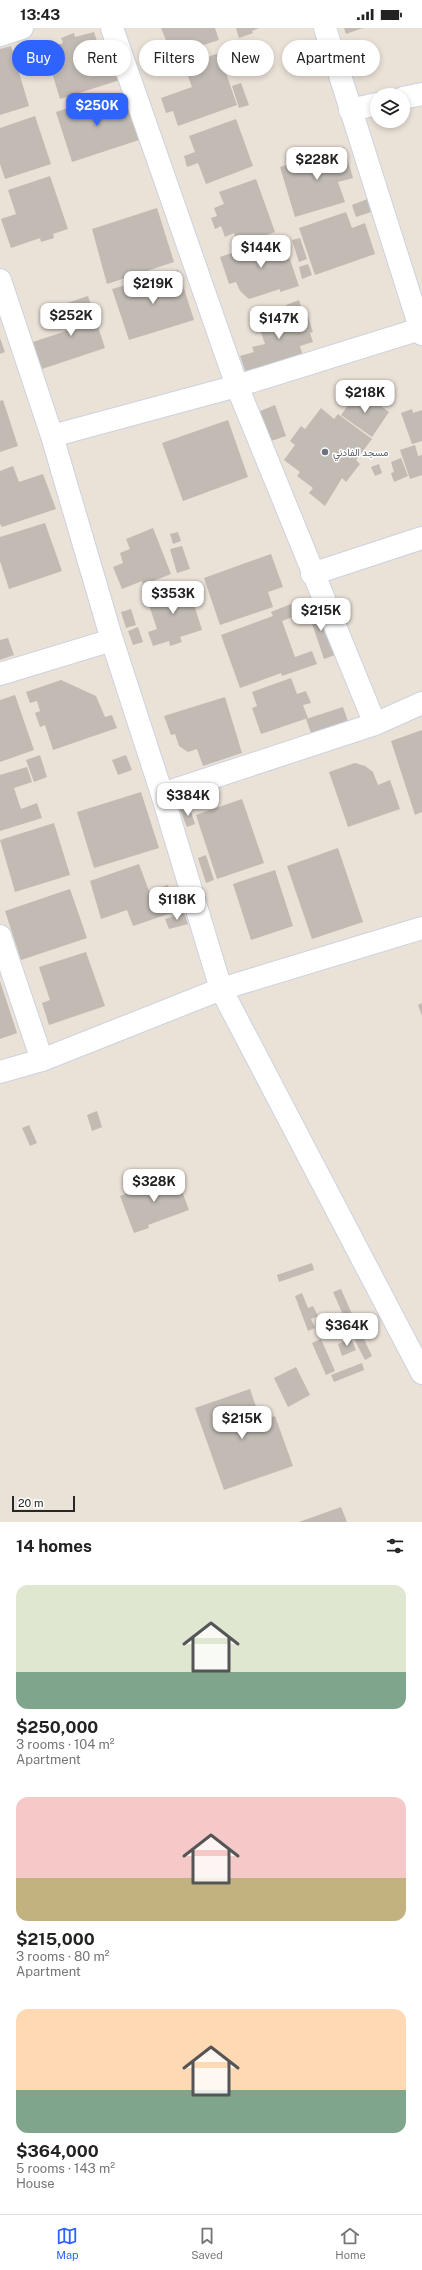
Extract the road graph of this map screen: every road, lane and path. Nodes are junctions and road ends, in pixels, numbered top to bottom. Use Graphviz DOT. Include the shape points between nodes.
graph roads {
  1 [pos="22,28"];
  2 [pos="112,28"];
  3 [pos="325,28"];
  4 [pos="0,36"];
  5 [pos="422,94"];
  6 [pos="410,97"];
  7 [pos="370,106"];
  8 [pos="350,110"];
  9 [pos="0,280"];
  10 [pos="421,332"];
  11 [pos="237,386"];
  12 [pos="52,436"];
  13 [pos="422,538"];
  14 [pos="312,574"];
  15 [pos="112,640"];
  16 [pos="0,674"];
  17 [pos="422,703"];
  18 [pos="375,724"];
  19 [pos="162,794"];
  20 [pos="422,928"];
  21 [pos="0,936"];
  22 [pos="220,989"];
  23 [pos="42,1060"];
  24 [pos="0,1072"];
  25 [pos="422,1373"];
  1 -- 4 [label="street"];
  2 -- 11 [label="street"];
  3 -- 8 [label="street"];
  5 -- 6 [label="street"];
  7 -- 8 [label="street"];
  8 -- 10 [label="street"];
  9 -- 12 [label="street"];
  10 -- 11 [label="street"];
  11 -- 12 [label="street"];
  11 -- 14 [label="street"];
  12 -- 15 [label="street"];
  13 -- 14 [label="street"];
  14 -- 18 [label="street"];
  15 -- 16 [label="street"];
  15 -- 19 [label="street"];
  17 -- 18 [label="street"];
  18 -- 19 [label="street"];
  19 -- 22 [label="street"];
  20 -- 22 [label="street"];
  21 -- 23 [label="street"];
  22 -- 23 [label="street"];
  22 -- 25 [label="street"];
  23 -- 24 [label="street"];
}
